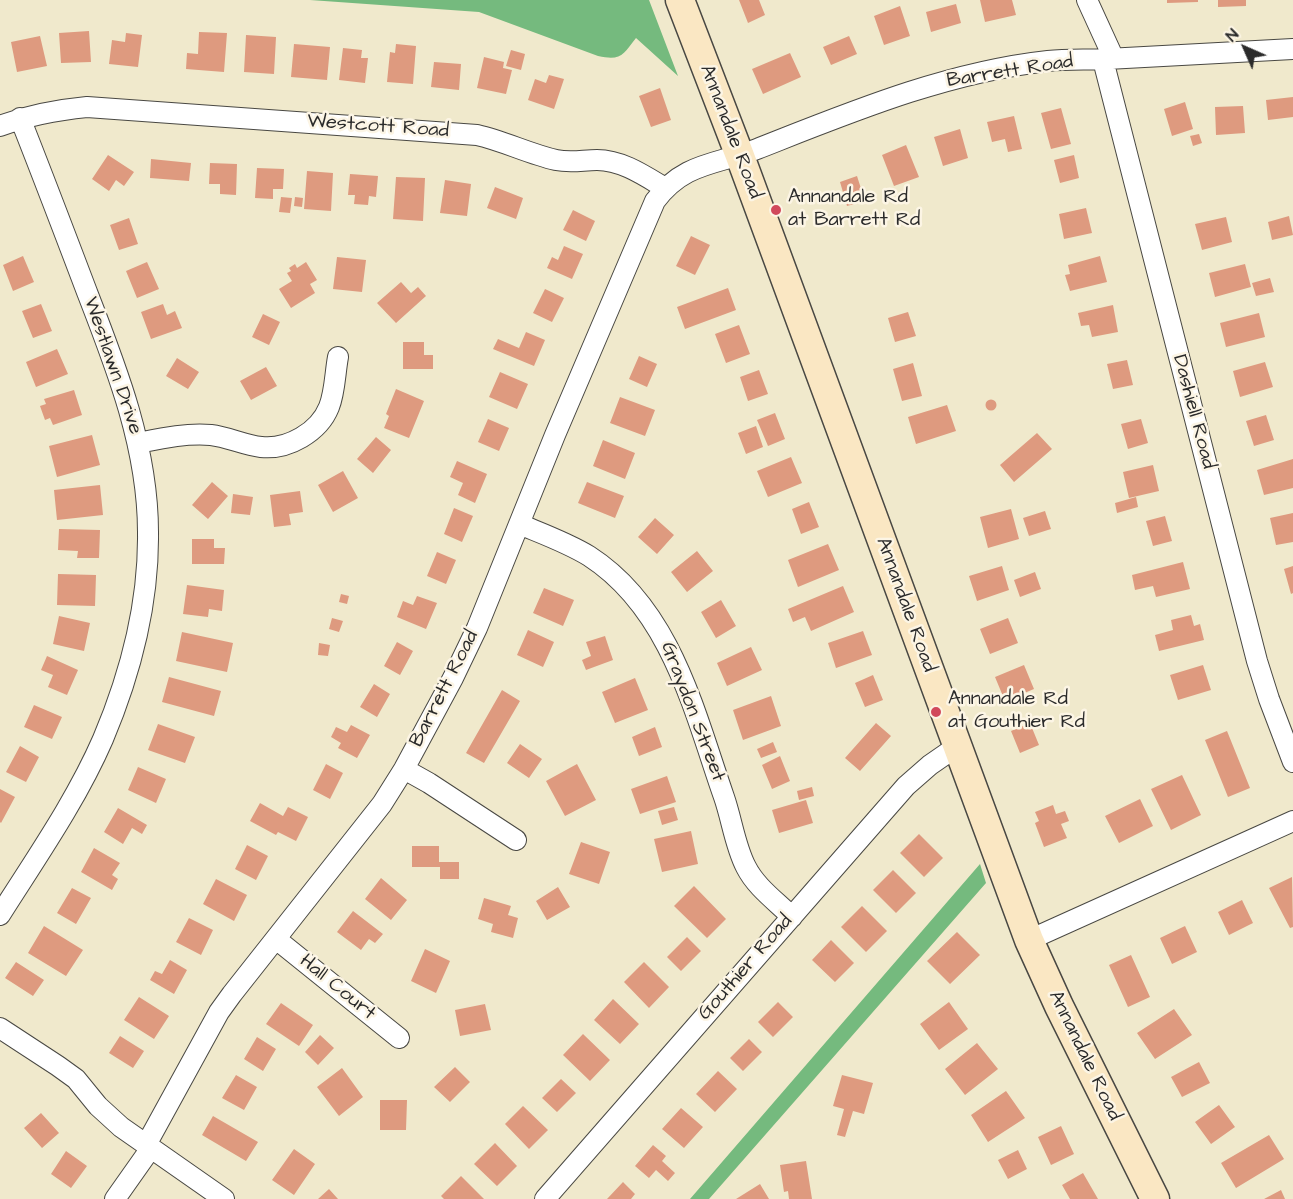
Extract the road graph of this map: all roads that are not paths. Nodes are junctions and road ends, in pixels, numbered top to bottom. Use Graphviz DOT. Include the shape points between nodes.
graph roads {
  1 [pos="680,0"];
  2 [pos="1087,0"];
  3 [pos="1293,49"];
  4 [pos="1108,59"];
  5 [pos="20,118"];
  6 [pos="0,126"];
  7 [pos="740,156"];
  8 [pos="665,189"];
  9 [pos="338,357"];
  10 [pos="138,443"];
  11 [pos="519,524"];
  12 [pos="956,747"];
  13 [pos="1293,762"];
  14 [pos="404,769"];
  15 [pos="1293,821"];
  16 [pos="516,840"];
  17 [pos="0,915"];
  18 [pos="792,916"];
  19 [pos="276,939"];
  20 [pos="1029,940"];
  21 [pos="0,1028"];
  22 [pos="399,1038"];
  23 [pos="148,1146"];
  24 [pos="115,1199"];
  25 [pos="224,1199"];
  26 [pos="545,1199"];
  27 [pos="1155,1199"];
  1 -- 7 [label="main road, Annandale Road"];
  2 -- 4 [label="street, Dashiell Road"];
  3 -- 4 [label="street, Barrett Road"];
  4 -- 7 [label="street, Barrett Road" via="1048,61 942,82 858,109"];
  4 -- 13 [label="street, Dashiell Road" via="1257,661"];
  5 -- 6 [label="street, Westcott Road"];
  5 -- 8 [label="street, Westcott Road" via="87,107 477,135 553,159 614,162"];
  5 -- 10 [label="street, Westlawn Drive" via="113,358"];
  7 -- 8 [label="street" via="688,171"];
  7 -- 12 [label="main road, Annandale Road"];
  8 -- 11 [label="street, Barrett Road" via="655,201"];
  9 -- 10 [label="street" via="329,407 321,421 294,442 262,447 189,434"];
  10 -- 17 [label="street, Westlawn Drive" via="145,488 147,567 142,612 128,664 103,740 50,837"];
  11 -- 14 [label="street, Barrett Road" via="477,628"];
  11 -- 18 [label="street, Graydon Street" via="589,556 615,576 655,622 670,649 697,719 745,866"];
  12 -- 18 [label="street, Gouthier Road" via="906,786"];
  12 -- 20 [label="main road, Annandale Road"];
  14 -- 16 [label="street"];
  14 -- 19 [label="street, Barrett Road" via="360,834"];
  15 -- 20 [label="street"];
  18 -- 26 [label="street, Gouthier Road"];
  19 -- 22 [label="street, Hall Court"];
  19 -- 23 [label="street, Barrett Road" via="219,1012"];
  20 -- 27 [label="main road, Annandale Road"];
  21 -- 23 [label="street" via="76,1079 98,1106"];
  23 -- 24 [label="street, Barrett Road"];
  23 -- 25 [label="street"];
}
